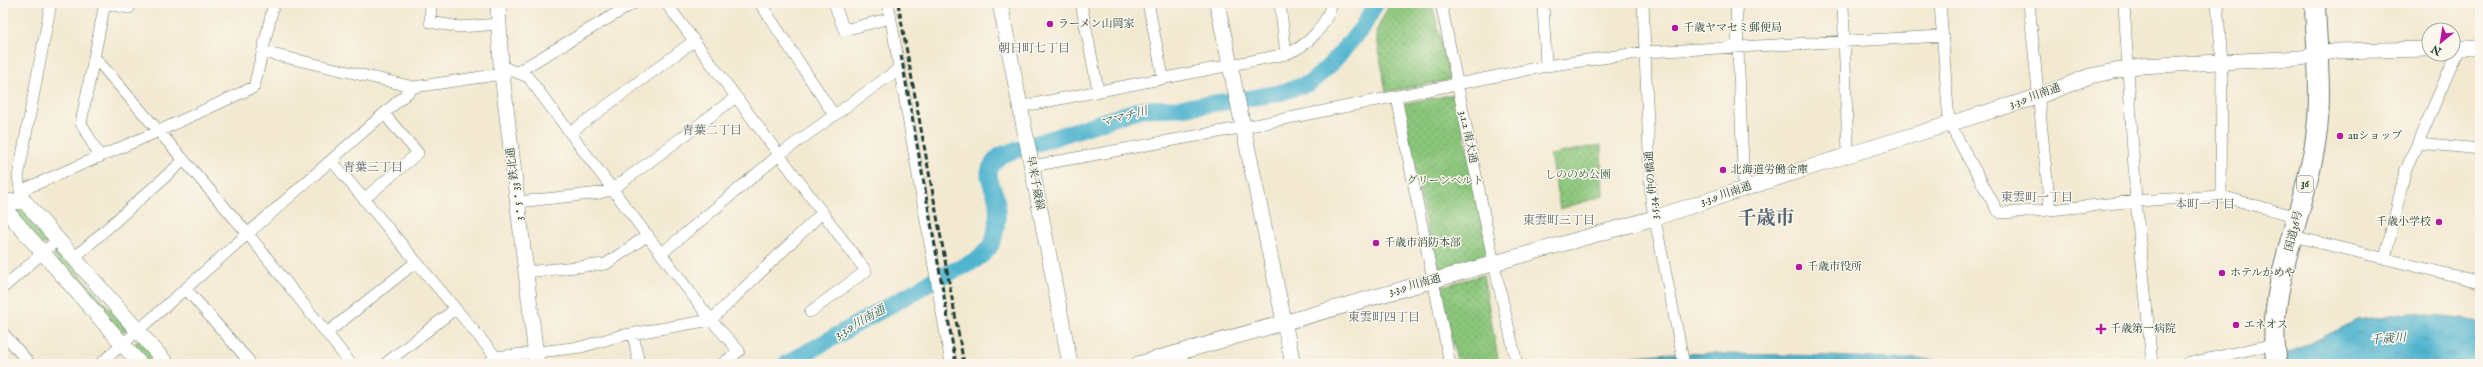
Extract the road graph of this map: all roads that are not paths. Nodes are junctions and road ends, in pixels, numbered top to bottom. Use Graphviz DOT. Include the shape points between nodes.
graph roads {
  1 [pos="51,3"];
  2 [pos="105,3"];
  3 [pos="131,3"];
  4 [pos="274,3"];
  5 [pos="431,3"];
  6 [pos="498,3"];
  7 [pos="634,3"];
  8 [pos="666,3"];
  9 [pos="760,3"];
  10 [pos="834,3"];
  11 [pos="888,3"];
  12 [pos="1000,3"];
  13 [pos="1081,3"];
  14 [pos="1148,3"];
  15 [pos="1217,3"];
  16 [pos="1280,3"];
  17 [pos="1332,3"];
  18 [pos="1441,3"];
  19 [pos="1543,3"];
  20 [pos="1643,3"];
  21 [pos="1736,3"];
  22 [pos="1843,3"];
  23 [pos="1940,3"];
  24 [pos="2030,3"];
  25 [pos="2124,3"];
  26 [pos="2217,3"];
  27 [pos="2315,3"];
  28 [pos="891,18"];
  29 [pos="499,24"];
  30 [pos="1943,36"];
  31 [pos="694,41"];
  32 [pos="1844,41"];
  33 [pos="1737,46"];
  34 [pos="2461,48"];
  35 [pos="2480,48"];
  36 [pos="2421,49"];
  37 [pos="263,52"];
  38 [pos="1645,52"];
  39 [pos="2317,53"];
  40 [pos="1286,54"];
  41 [pos="96,59"];
  42 [pos="2222,61"];
  43 [pos="2451,62"];
  44 [pos="1231,63"];
  45 [pos="1546,66"];
  46 [pos="900,68"];
  47 [pos="2127,68"];
  48 [pos="507,71"];
  49 [pos="1164,77"];
  50 [pos="1457,83"];
  51 [pos="414,87"];
  52 [pos="1098,90"];
  53 [pos="736,97"];
  54 [pos="1396,97"];
  55 [pos="2037,97"];
  56 [pos="1019,107"];
  57 [pos="384,114"];
  58 [pos="834,115"];
  59 [pos="1949,123"];
  60 [pos="1245,127"];
  61 [pos="159,132"];
  62 [pos="571,132"];
  63 [pos="2419,143"];
  64 [pos="2480,149"];
  65 [pos="779,155"];
  66 [pos="1848,155"];
  67 [pos="100,157"];
  68 [pos="184,160"];
  69 [pos="332,161"];
  70 [pos="1031,163"];
  71 [pos="613,188"];
  72 [pos="1744,188"];
  73 [pos="2222,196"];
  74 [pos="364,199"];
  75 [pos="10,201"];
  76 [pos="2136,201"];
  77 [pos="518,202"];
  78 [pos="2050,210"];
  79 [pos="822,213"];
  80 [pos="2298,217"];
  81 [pos="1654,218"];
  82 [pos="248,234"];
  83 [pos="648,235"];
  84 [pos="2293,236"];
  85 [pos="58,239"];
  86 [pos="43,253"];
  87 [pos="662,253"];
  88 [pos="74,258"];
  89 [pos="2385,260"];
  90 [pos="416,262"];
  91 [pos="1494,264"];
  92 [pos="526,272"];
  93 [pos="1432,281"];
  94 [pos="2480,282"];
  95 [pos="3,288"];
  96 [pos="186,289"];
  97 [pos="455,309"];
  98 [pos="810,312"];
  99 [pos="711,320"];
  100 [pos="1285,321"];
  101 [pos="138,331"];
  102 [pos="3,332"];
  103 [pos="327,333"];
  104 [pos="634,334"];
  105 [pos="123,344"];
  106 [pos="496,357"];
  107 [pos="2276,357"];
  108 [pos="537,358"];
  109 [pos="1180,358"];
  110 [pos="30,364"];
  111 [pos="100,364"];
  112 [pos="140,364"];
  113 [pos="168,364"];
  114 [pos="246,364"];
  115 [pos="351,364"];
  116 [pos="385,364"];
  117 [pos="487,364"];
  118 [pos="639,364"];
  119 [pos="722,364"];
  120 [pos="951,364"];
  121 [pos="1070,364"];
  122 [pos="1138,364"];
  123 [pos="1293,364"];
  124 [pos="1450,364"];
  125 [pos="1517,364"];
  126 [pos="1684,364"];
  127 [pos="2152,364"];
  128 [pos="2186,364"];
  1 -- 75 [label="street" via="18,177"];
  2 -- 3 [label="street" via="129,8"];
  2 -- 41 [label="street"];
  4 -- 37 [label="street"];
  5 -- 29 [label="street" via="430,22 460,27"];
  6 -- 29 [label="street, 3・5・33 鉄北通"];
  7 -- 48 [label="street"];
  8 -- 31 [label="street"];
  9 -- 58 [label="street"];
  10 -- 28 [label="street" via="844,30"];
  11 -- 28 [label="street"];
  12 -- 56 [label="street, 早来千歳線"];
  13 -- 52 [label="street"];
  14 -- 49 [label="street"];
  15 -- 44 [label="street"];
  16 -- 40 [label="street"];
  17 -- 40 [label="street" via="1328,16 1315,34 1300,49"];
  18 -- 50 [label="street, 3.1.2 南大通"];
  19 -- 45 [label="street"];
  20 -- 38 [label="street, 3.5.34 仲の橋通"];
  21 -- 33 [label="street"];
  22 -- 32 [label="street"];
  23 -- 30 [label="street"];
  24 -- 55 [label="street"];
  25 -- 47 [label="street"];
  26 -- 42 [label="street"];
  27 -- 39 [label="highway, 国道36号 / 36"];
  28 -- 46 [label="street"];
  29 -- 48 [label="street, 3・5・33 鉄北通"];
  30 -- 32 [label="street"];
  30 -- 59 [label="street"];
  31 -- 53 [label="street"];
  31 -- 62 [label="street"];
  32 -- 33 [label="street"];
  32 -- 66 [label="street"];
  33 -- 38 [label="street"];
  33 -- 72 [label="street"];
  34 -- 35 [label="street"];
  36 -- 39 [label="street, 3.3.9 川南通"];
  37 -- 51 [label="street"];
  37 -- 61 [label="street" via="254,87"];
  38 -- 45 [label="street"];
  38 -- 81 [label="street, 3.5.34 仲の橋通"];
  39 -- 42 [label="street, 3.3.9 川南通" via="2301,58"];
  39 -- 80 [label="highway, 国道36号 / 36" via="2317,130"];
  40 -- 44 [label="street"];
  41 -- 61 [label="street"];
  41 -- 67 [label="street" via="81,123"];
  42 -- 47 [label="street, 3.3.9 川南通"];
  42 -- 73 [label="street"];
  43 -- 63 [label="street"];
  44 -- 49 [label="street"];
  44 -- 60 [label="street"];
  45 -- 50 [label="street"];
  46 -- 58 [label="street"];
  46 -- 120 [label="street"];
  47 -- 55 [label="street, 3.3.9 川南通" via="2090,76"];
  47 -- 76 [label="street"];
  48 -- 51 [label="street"];
  48 -- 62 [label="street" via="528,77"];
  48 -- 77 [label="street, 3・5・33 鉄北通"];
  49 -- 52 [label="street"];
  50 -- 54 [label="street"];
  50 -- 91 [label="street, 3.1.2 南大通"];
  51 -- 57 [label="street"];
  52 -- 56 [label="street"];
  53 -- 65 [label="street"];
  53 -- 71 [label="street"];
  54 -- 60 [label="street"];
  54 -- 93 [label="street"];
  55 -- 59 [label="street, 3.3.9 川南通"];
  55 -- 78 [label="street"];
  56 -- 70 [label="street, 早来千歳線"];
  57 -- 69 [label="street"];
  57 -- 74 [label="street" via="418,153"];
  58 -- 65 [label="street"];
  59 -- 66 [label="street, 3.3.9 川南通"];
  59 -- 78 [label="street" via="1997,210 2001,213"];
  60 -- 70 [label="street"];
  60 -- 100 [label="street"];
  61 -- 67 [label="street"];
  61 -- 68 [label="street"];
  62 -- 71 [label="street"];
  63 -- 64 [label="street"];
  63 -- 89 [label="street" via="2405,172"];
  65 -- 79 [label="street"];
  65 -- 87 [label="street"];
  66 -- 72 [label="street, 3.3.9 川南通"];
  67 -- 75 [label="street" via="27,188"];
  68 -- 82 [label="street"];
  68 -- 88 [label="street"];
  69 -- 74 [label="street"];
  69 -- 82 [label="street"];
  70 -- 121 [label="street, 早来千歳線"];
  71 -- 77 [label="street" via="600,193"];
  71 -- 83 [label="street"];
  72 -- 81 [label="street, 3.3.9 川南通"];
  73 -- 76 [label="street"];
  73 -- 80 [label="street"];
  74 -- 90 [label="street"];
  75 -- 85 [label="street" via="26,202"];
  75 -- 86 [label="street" via="8,213"];
  76 -- 78 [label="street"];
  76 -- 127 [label="street"];
  77 -- 92 [label="street, 3・5・33 鉄北通"];
  79 -- 98 [label="street" via="866,271"];
  79 -- 99 [label="street"];
  80 -- 84 [label="highway, 国道36号 / 36"];
  81 -- 91 [label="street, 3.3.9 川南通"];
  81 -- 126 [label="street, 3.5.34 仲の橋通"];
  82 -- 96 [label="street"];
  82 -- 103 [label="street"];
  83 -- 87 [label="street"];
  83 -- 92 [label="street" via="606,264"];
  84 -- 89 [label="street"];
  84 -- 107 [label="highway, 国道36号 / 36" via="2278,298"];
  85 -- 86 [label="street"];
  85 -- 88 [label="street"];
  86 -- 95 [label="street"];
  86 -- 105 [label="street"];
  87 -- 99 [label="street"];
  88 -- 101 [label="street"];
  89 -- 94 [label="street"];
  90 -- 97 [label="street"];
  90 -- 103 [label="street"];
  91 -- 93 [label="street, 3.3.9 川南通"];
  91 -- 125 [label="street, 3.1.2 南大通"];
  92 -- 108 [label="street, 3・5・33 鉄北通"];
  93 -- 100 [label="street, 3.3.9 川南通"];
  93 -- 124 [label="street"];
  96 -- 101 [label="street"];
  96 -- 114 [label="street" via="249,361"];
  97 -- 106 [label="street"];
  97 -- 116 [label="street"];
  99 -- 104 [label="street"];
  99 -- 119 [label="street" via="739,351"];
  100 -- 109 [label="street, 3.3.9 川南通"];
  100 -- 123 [label="street"];
  101 -- 105 [label="street"];
  101 -- 113 [label="street"];
  102 -- 110 [label="street"];
  103 -- 115 [label="street"];
  104 -- 108 [label="street"];
  104 -- 118 [label="street"];
  105 -- 111 [label="street"];
  105 -- 112 [label="street"];
  106 -- 108 [label="street"];
  106 -- 117 [label="street"];
  107 -- 128 [label="street"];
  109 -- 122 [label="street, 3.3.9 川南通"];
}
